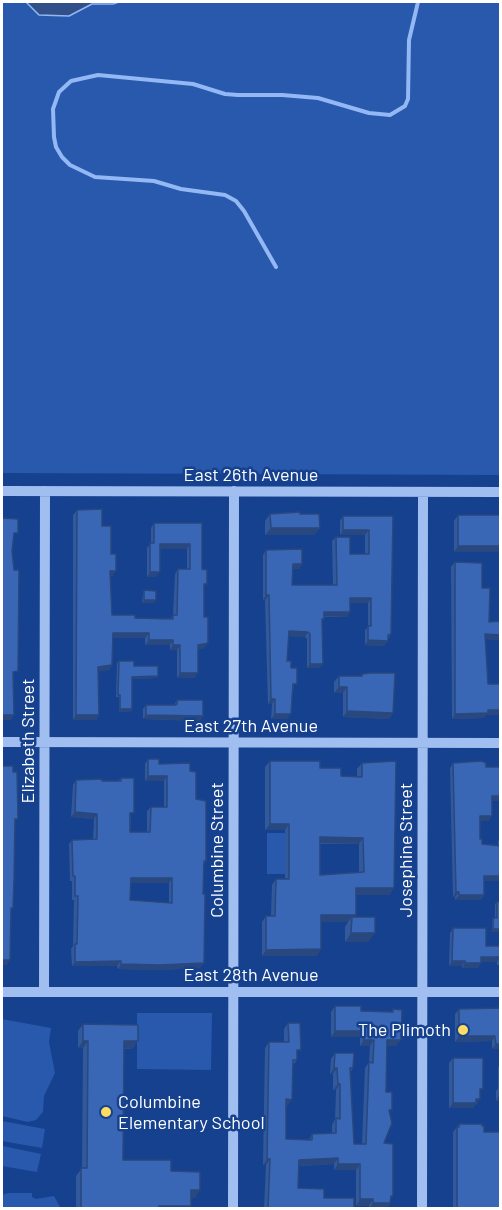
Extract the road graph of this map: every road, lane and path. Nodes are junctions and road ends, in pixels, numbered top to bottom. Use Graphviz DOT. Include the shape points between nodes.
graph roads {
  1 [pos="2,490"];
  2 [pos="45,491"];
  3 [pos="234,491"];
  4 [pos="423,492"];
  5 [pos="501,492"];
  6 [pos="2,742"];
  7 [pos="44,742"];
  8 [pos="234,742"];
  9 [pos="422,743"];
  10 [pos="501,743"];
  11 [pos="2,992"];
  12 [pos="44,992"];
  13 [pos="234,992"];
  14 [pos="422,992"];
  15 [pos="501,992"];
  16 [pos="234,1209"];
  17 [pos="422,1209"];
  1 -- 2 [label="street, East 26th Avenue"];
  2 -- 3 [label="street, East 26th Avenue"];
  2 -- 7 [label="street, Elizabeth Street"];
  3 -- 4 [label="street, East 26th Avenue"];
  3 -- 8 [label="street, Columbine Street"];
  4 -- 5 [label="street, East 26th Avenue"];
  4 -- 9 [label="street, Josephine Street"];
  6 -- 7 [label="street, East 27th Avenue"];
  7 -- 8 [label="street, East 27th Avenue"];
  7 -- 12 [label="street, Elizabeth Street"];
  8 -- 9 [label="street, East 27th Avenue"];
  8 -- 13 [label="street, Columbine Street"];
  9 -- 10 [label="street, East 27th Avenue"];
  9 -- 14 [label="street, Josephine Street"];
  11 -- 12 [label="street, East 28th Avenue"];
  12 -- 13 [label="street, East 28th Avenue"];
  13 -- 14 [label="street, East 28th Avenue"];
  13 -- 16 [label="street, Columbine Street"];
  14 -- 15 [label="street, East 28th Avenue"];
  14 -- 17 [label="street, Josephine Street"];
}
